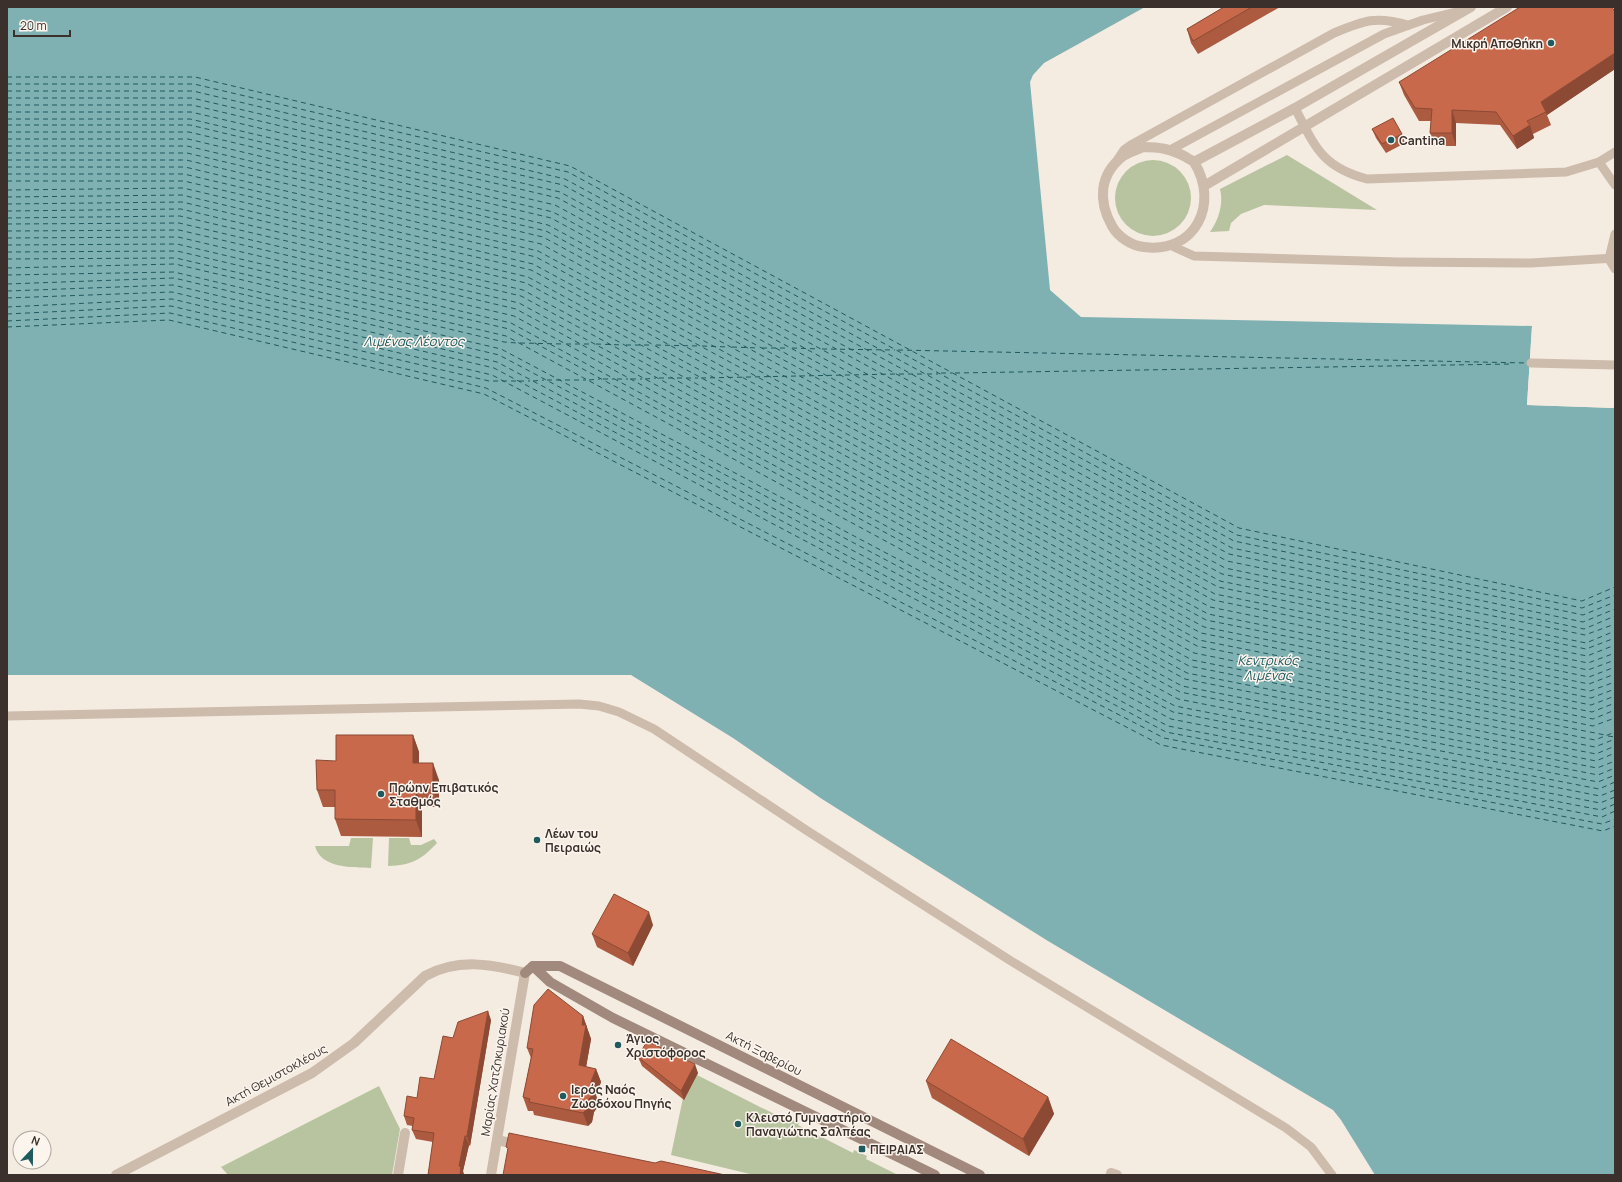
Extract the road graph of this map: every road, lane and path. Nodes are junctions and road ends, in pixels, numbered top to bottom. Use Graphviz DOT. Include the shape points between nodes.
graph roads {
  1 [pos="1507,7"];
  2 [pos="1469,8"];
  3 [pos="1408,25"];
  4 [pos="1295,108"];
  5 [pos="1305,127"];
  6 [pos="1172,149"];
  7 [pos="1615,152"];
  8 [pos="1194,162"];
  9 [pos="1599,162"];
  10 [pos="1112,167"];
  11 [pos="1615,185"];
  12 [pos="1204,186"];
  13 [pos="1615,234"];
  14 [pos="1172,246"];
  15 [pos="1612,258"];
  16 [pos="1615,269"];
  17 [pos="1530,363"];
  18 [pos="1615,365"];
  19 [pos="7,716"];
  20 [pos="533,966"];
  21 [pos="525,973"];
  22 [pos="405,1133"];
  23 [pos="497,1140"];
  24 [pos="527,1146"];
  25 [pos="116,1175"];
  26 [pos="398,1175"];
  27 [pos="491,1175"];
  28 [pos="935,1175"];
  29 [pos="980,1175"];
  30 [pos="1332,1175"];
  1 -- 5 [label="street"];
  2 -- 3 [label="lane"];
  2 -- 4 [label="street"];
  3 -- 6 [label="lane" via="1384,34"];
  3 -- 10 [label="lane" via="1387,19 1374,19 1334,33 1131,144"];
  4 -- 5 [label="lane"];
  4 -- 8 [label="street"];
  5 -- 9 [label="lane" via="1314,145 1330,162 1347,174 1367,179 1566,172"];
  5 -- 12 [label="street"];
  6 -- 8 [label="street"];
  6 -- 10 [label="street" via="1143,147 1124,155"];
  7 -- 9 [label="lane"];
  8 -- 12 [label="street"];
  9 -- 11 [label="lane"];
  10 -- 14 [label="street" via="1104,183 1102,198 1104,213 1114,230 1125,240 1140,247 1155,249"];
  12 -- 14 [label="street" via="1205,206 1198,225 1187,237"];
  13 -- 15 [label="lane"];
  14 -- 15 [label="lane" via="1194,256 1398,262 1531,264"];
  15 -- 16 [label="lane"];
  17 -- 18 [label="lane"];
  19 -- 30 [label="lane" via="580,704 619,712 673,741 806,830 1011,961 1286,1128 1311,1147"];
  20 -- 21 [label="main road"];
  20 -- 28 [label="main road" via="550,982 613,1018"];
  20 -- 29 [label="main road, Ακτή Ξαβερίου" via="560,966 584,976"];
  21 -- 23 [label="street, Μαρίας Χατζηκυριακού"];
  21 -- 25 [label="street, Ακτή Θεμιστοκλέους" via="486,964 454,965 435,970 354,1043 312,1073"];
  22 -- 26 [label="street"];
  23 -- 24 [label="street"];
  23 -- 27 [label="street, Μαρίας Χατζηκυριακού"];
}
